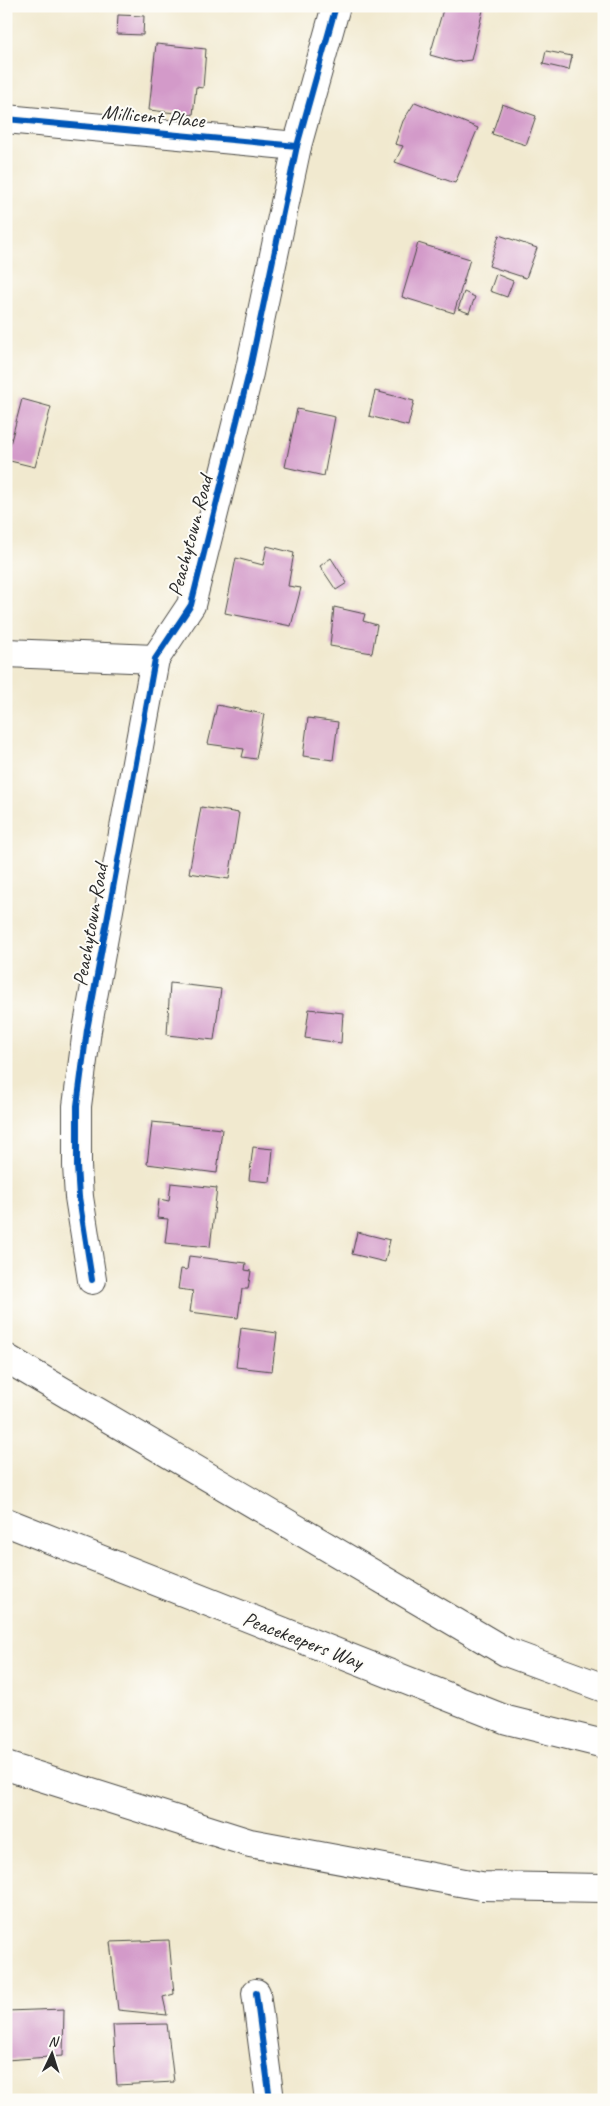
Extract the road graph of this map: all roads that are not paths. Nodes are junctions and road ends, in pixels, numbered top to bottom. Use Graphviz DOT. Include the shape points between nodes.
graph roads {
  1 [pos="336,6"];
  2 [pos="6,119"];
  3 [pos="297,146"];
  4 [pos="6,653"];
  5 [pos="155,659"];
  6 [pos="92,1280"];
  7 [pos="6,1358"];
  8 [pos="6,1522"];
  9 [pos="604,1688"];
  10 [pos="604,1744"];
  11 [pos="6,1766"];
  12 [pos="604,1888"];
  13 [pos="256,1993"];
  14 [pos="270,2100"];
  1 -- 3 [label="main road, Peachytown Road"];
  2 -- 3 [label="main road, Millicent Place"];
  3 -- 5 [label="main road, Peachytown Road" via="249,373 191,605"];
  4 -- 5 [label="main road"];
  5 -- 6 [label="main road, Peachytown Road" via="87,1030 78,1099 76,1166"];
  7 -- 9 [label="main road" via="506,1652"];
  8 -- 10 [label="main road, Peacekeepers Way" via="507,1720"];
  11 -- 12 [label="main road" via="250,1843 482,1886"];
  13 -- 14 [label="main road"];
}
